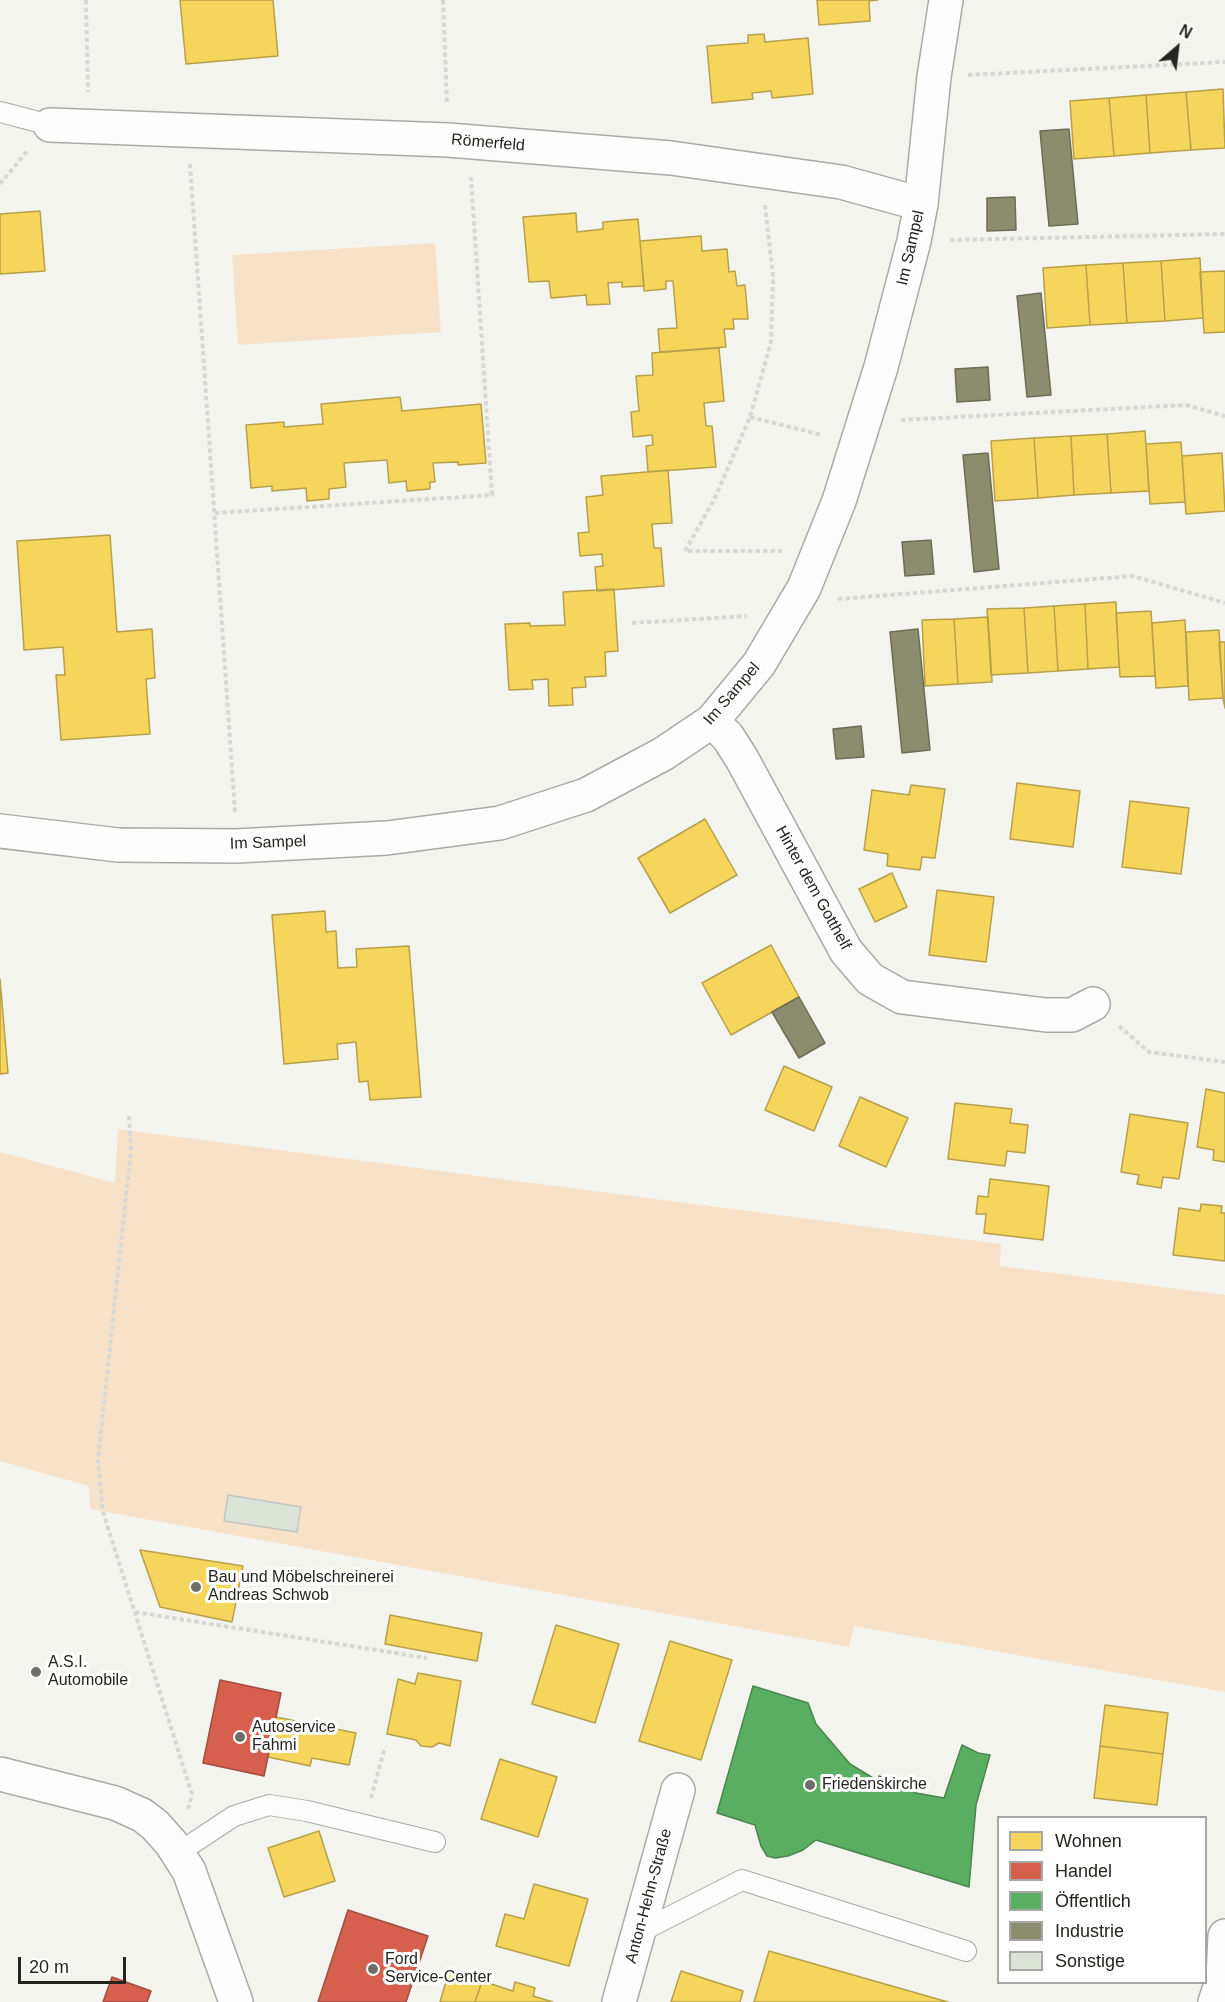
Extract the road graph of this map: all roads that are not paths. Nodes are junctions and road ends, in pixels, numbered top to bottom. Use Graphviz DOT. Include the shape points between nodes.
graph roads {
  1 [pos="946,0"];
  2 [pos="0,112"];
  3 [pos="50,125"];
  4 [pos="921,204"];
  5 [pos="712,721"];
  6 [pos="0,831"];
  7 [pos="1093,1004"];
  8 [pos="0,1774"];
  9 [pos="678,1790"];
  10 [pos="435,1842"];
  11 [pos="178,1853"];
  12 [pos="638,1933"];
  13 [pos="1225,1936"];
  14 [pos="966,1951"];
  15 [pos="236,2002"];
  16 [pos="619,2002"];
  17 [pos="1215,2002"];
  1 -- 4 [label="street, Im Sampel"];
  2 -- 3 [label="lane"];
  3 -- 4 [label="street, Römerfeld" via="458,141 671,158 841,182"];
  4 -- 5 [label="street, Im Sampel" via="862,428 819,551 796,601 759,664"];
  5 -- 6 [label="street, Im Sampel" via="663,754 586,795 500,823 387,838 236,846 118,844"];
  5 -- 7 [label="street, Hinter dem Gotthelf" via="742,759 846,951 870,979 902,997 1046,1015 1072,1015"];
  8 -- 11 [label="street" via="124,1807 154,1825"];
  9 -- 12 [label="street, Anton-Hehn-Straße"];
  10 -- 11 [label="lane" via="269,1805 234,1816"];
  11 -- 15 [label="street" via="189,1871"];
  12 -- 14 [label="lane" via="742,1880"];
  12 -- 16 [label="street, Anton-Hehn-Straße"];
  13 -- 17 [label="street" via="1222,1978"];
}
